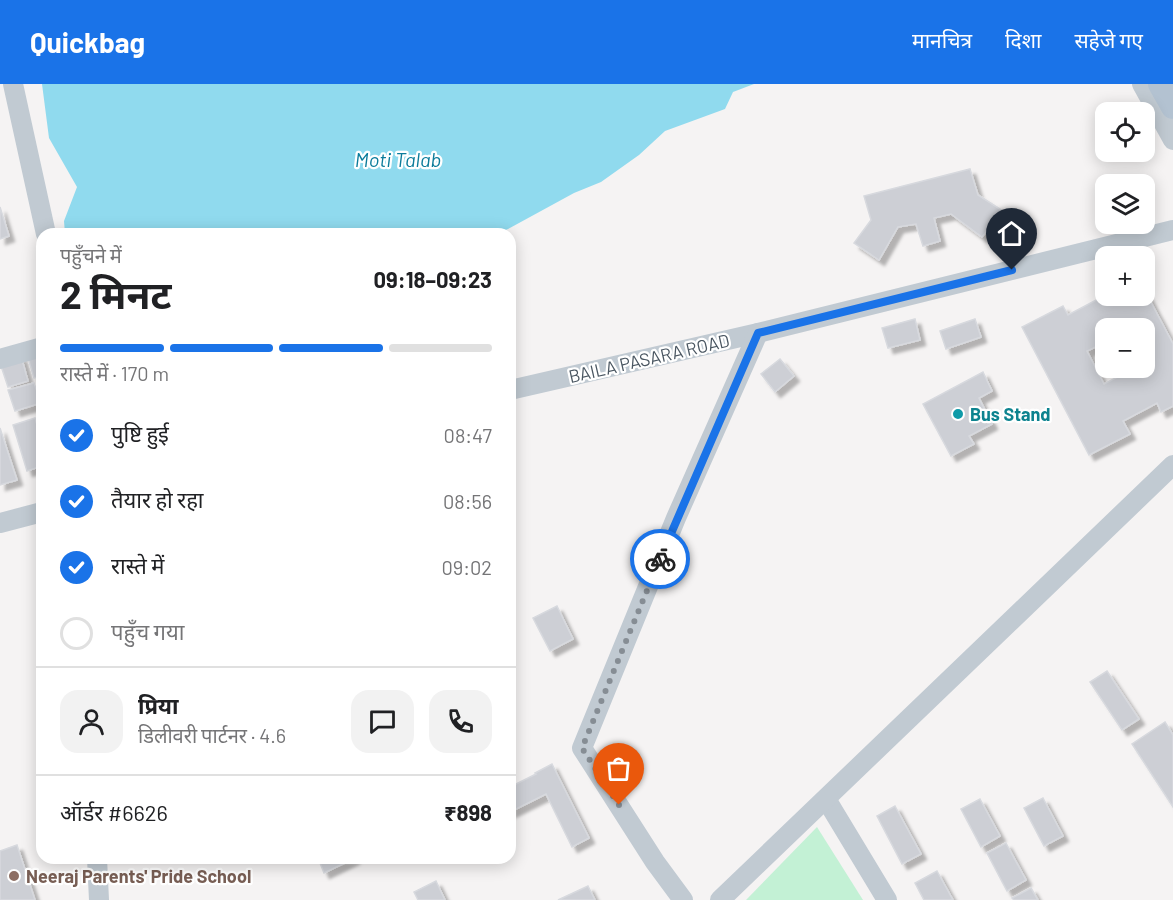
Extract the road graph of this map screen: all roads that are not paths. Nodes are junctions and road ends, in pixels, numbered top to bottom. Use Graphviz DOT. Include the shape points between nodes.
graph roads {
  1 [pos="1142,84"];
  2 [pos="1160,84"];
  3 [pos="10,95"];
  4 [pos="1173,107"];
  5 [pos="1173,140"];
  6 [pos="44,228"];
  7 [pos="1173,230"];
  8 [pos="758,333"];
  9 [pos="36,349"];
  10 [pos="0,359"];
  11 [pos="516,389"];
  12 [pos="1173,465"];
  13 [pos="36,514"];
  14 [pos="0,523"];
  15 [pos="826,799"];
  16 [pos="97,864"];
  17 [pos="99,900"];
  18 [pos="683,900"];
  19 [pos="720,900"];
  20 [pos="887,900"];
  1 -- 5 [label="street"];
  2 -- 4 [label="main road"];
  3 -- 6 [label="street"];
  7 -- 8 [label="street, BAILA PASARA ROAD"];
  8 -- 11 [label="street, BAILA PASARA ROAD"];
  8 -- 18 [label="street" via="676,518 582,748"];
  9 -- 10 [label="street"];
  12 -- 15 [label="street"];
  13 -- 14 [label="street"];
  15 -- 19 [label="street"];
  15 -- 20 [label="street"];
  16 -- 17 [label="street"];
}
